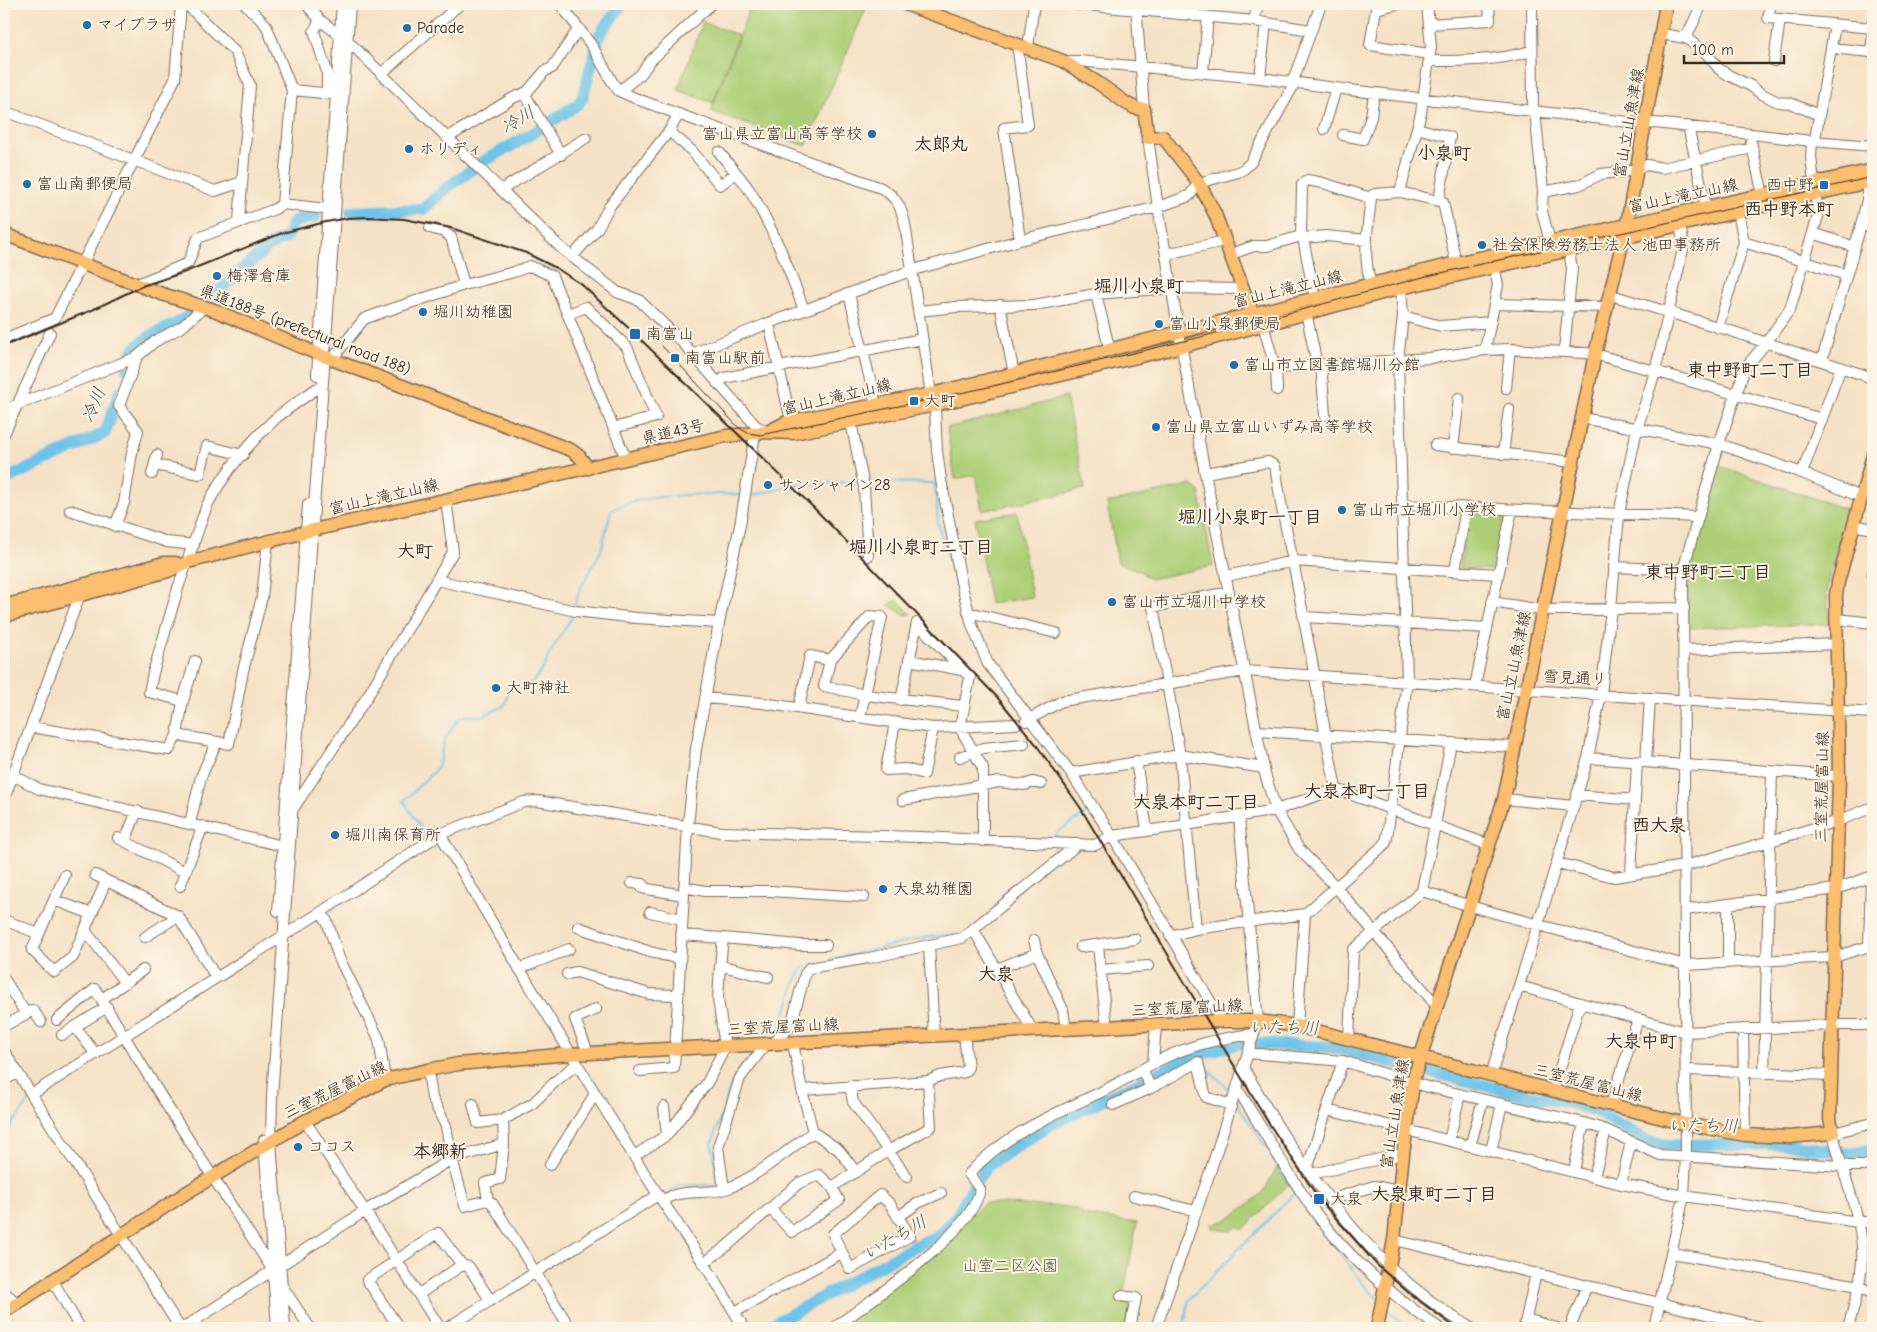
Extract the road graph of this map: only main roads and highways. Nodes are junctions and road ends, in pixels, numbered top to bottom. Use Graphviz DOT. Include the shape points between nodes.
graph roads {
  1 [pos="906,4"];
  2 [pos="1666,4"];
  3 [pos="1872,174"];
  4 [pos="1815,188"];
  5 [pos="1627,224"];
  6 [pos="4,234"];
  7 [pos="1624,238"];
  8 [pos="1259,319"];
  9 [pos="933,399"];
  10 [pos="761,433"];
  11 [pos="1872,462"];
  12 [pos="588,468"];
  13 [pos="188,562"];
  14 [pos="4,606"];
  15 [pos="4,616"];
  16 [pos="1419,1060"];
  17 [pos="4,1312"];
  18 [pos="1377,1328"];
  1 -- 8 [label="main road" via="1063,61 1126,103 1144,109 1148,138 1163,137 1199,183 1231,254 1251,310"];
  2 -- 5 [label="main road, 富山立山魚津線"];
  3 -- 4 [label="main road, 富山上滝立山線"];
  4 -- 5 [label="main road, 富山上滝立山線" via="1763,195"];
  4 -- 7 [label="main road, 富山上滝立山線" via="1738,212"];
  5 -- 7 [label="main road, 富山立山魚津線"];
  5 -- 8 [label="main road, 富山上滝立山線" via="1371,284"];
  6 -- 12 [label="main road, 県道188号 (prefectural road 188)" via="571,450"];
  7 -- 8 [label="main road, 富山上滝立山線" via="1306,312"];
  7 -- 16 [label="main road, 富山立山魚津線" via="1595,354 1504,799"];
  8 -- 9 [label="main road, 富山上滝立山線" via="1179,333 1014,374"];
  8 -- 9 [label="main road, 富山上滝立山線" via="1182,346"];
  9 -- 10 [label="main road, 富山上滝立山線" via="876,404 791,421"];
  9 -- 10 [label="main road, 富山上滝立山線" via="851,422 794,433"];
  10 -- 12 [label="main road, 県道43号" via="726,436"];
  11 -- 16 [label="main road, 三室荒屋富山線" via="1836,595 1839,776 1830,1118 1834,1135 1745,1135 1686,1124"];
  12 -- 13 [label="main road, 富山上滝立山線"];
  13 -- 14 [label="main road, 富山上滝立山線" via="164,563"];
  13 -- 15 [label="main road, 富山上滝立山線" via="168,571"];
  16 -- 17 [label="main road, 三室荒屋富山線" via="1297,1026 1222,1021 588,1053 573,1059 458,1064 385,1080 305,1121"];
  16 -- 18 [label="main road, 富山立山魚津線" via="1403,1154 1394,1240"];
}
